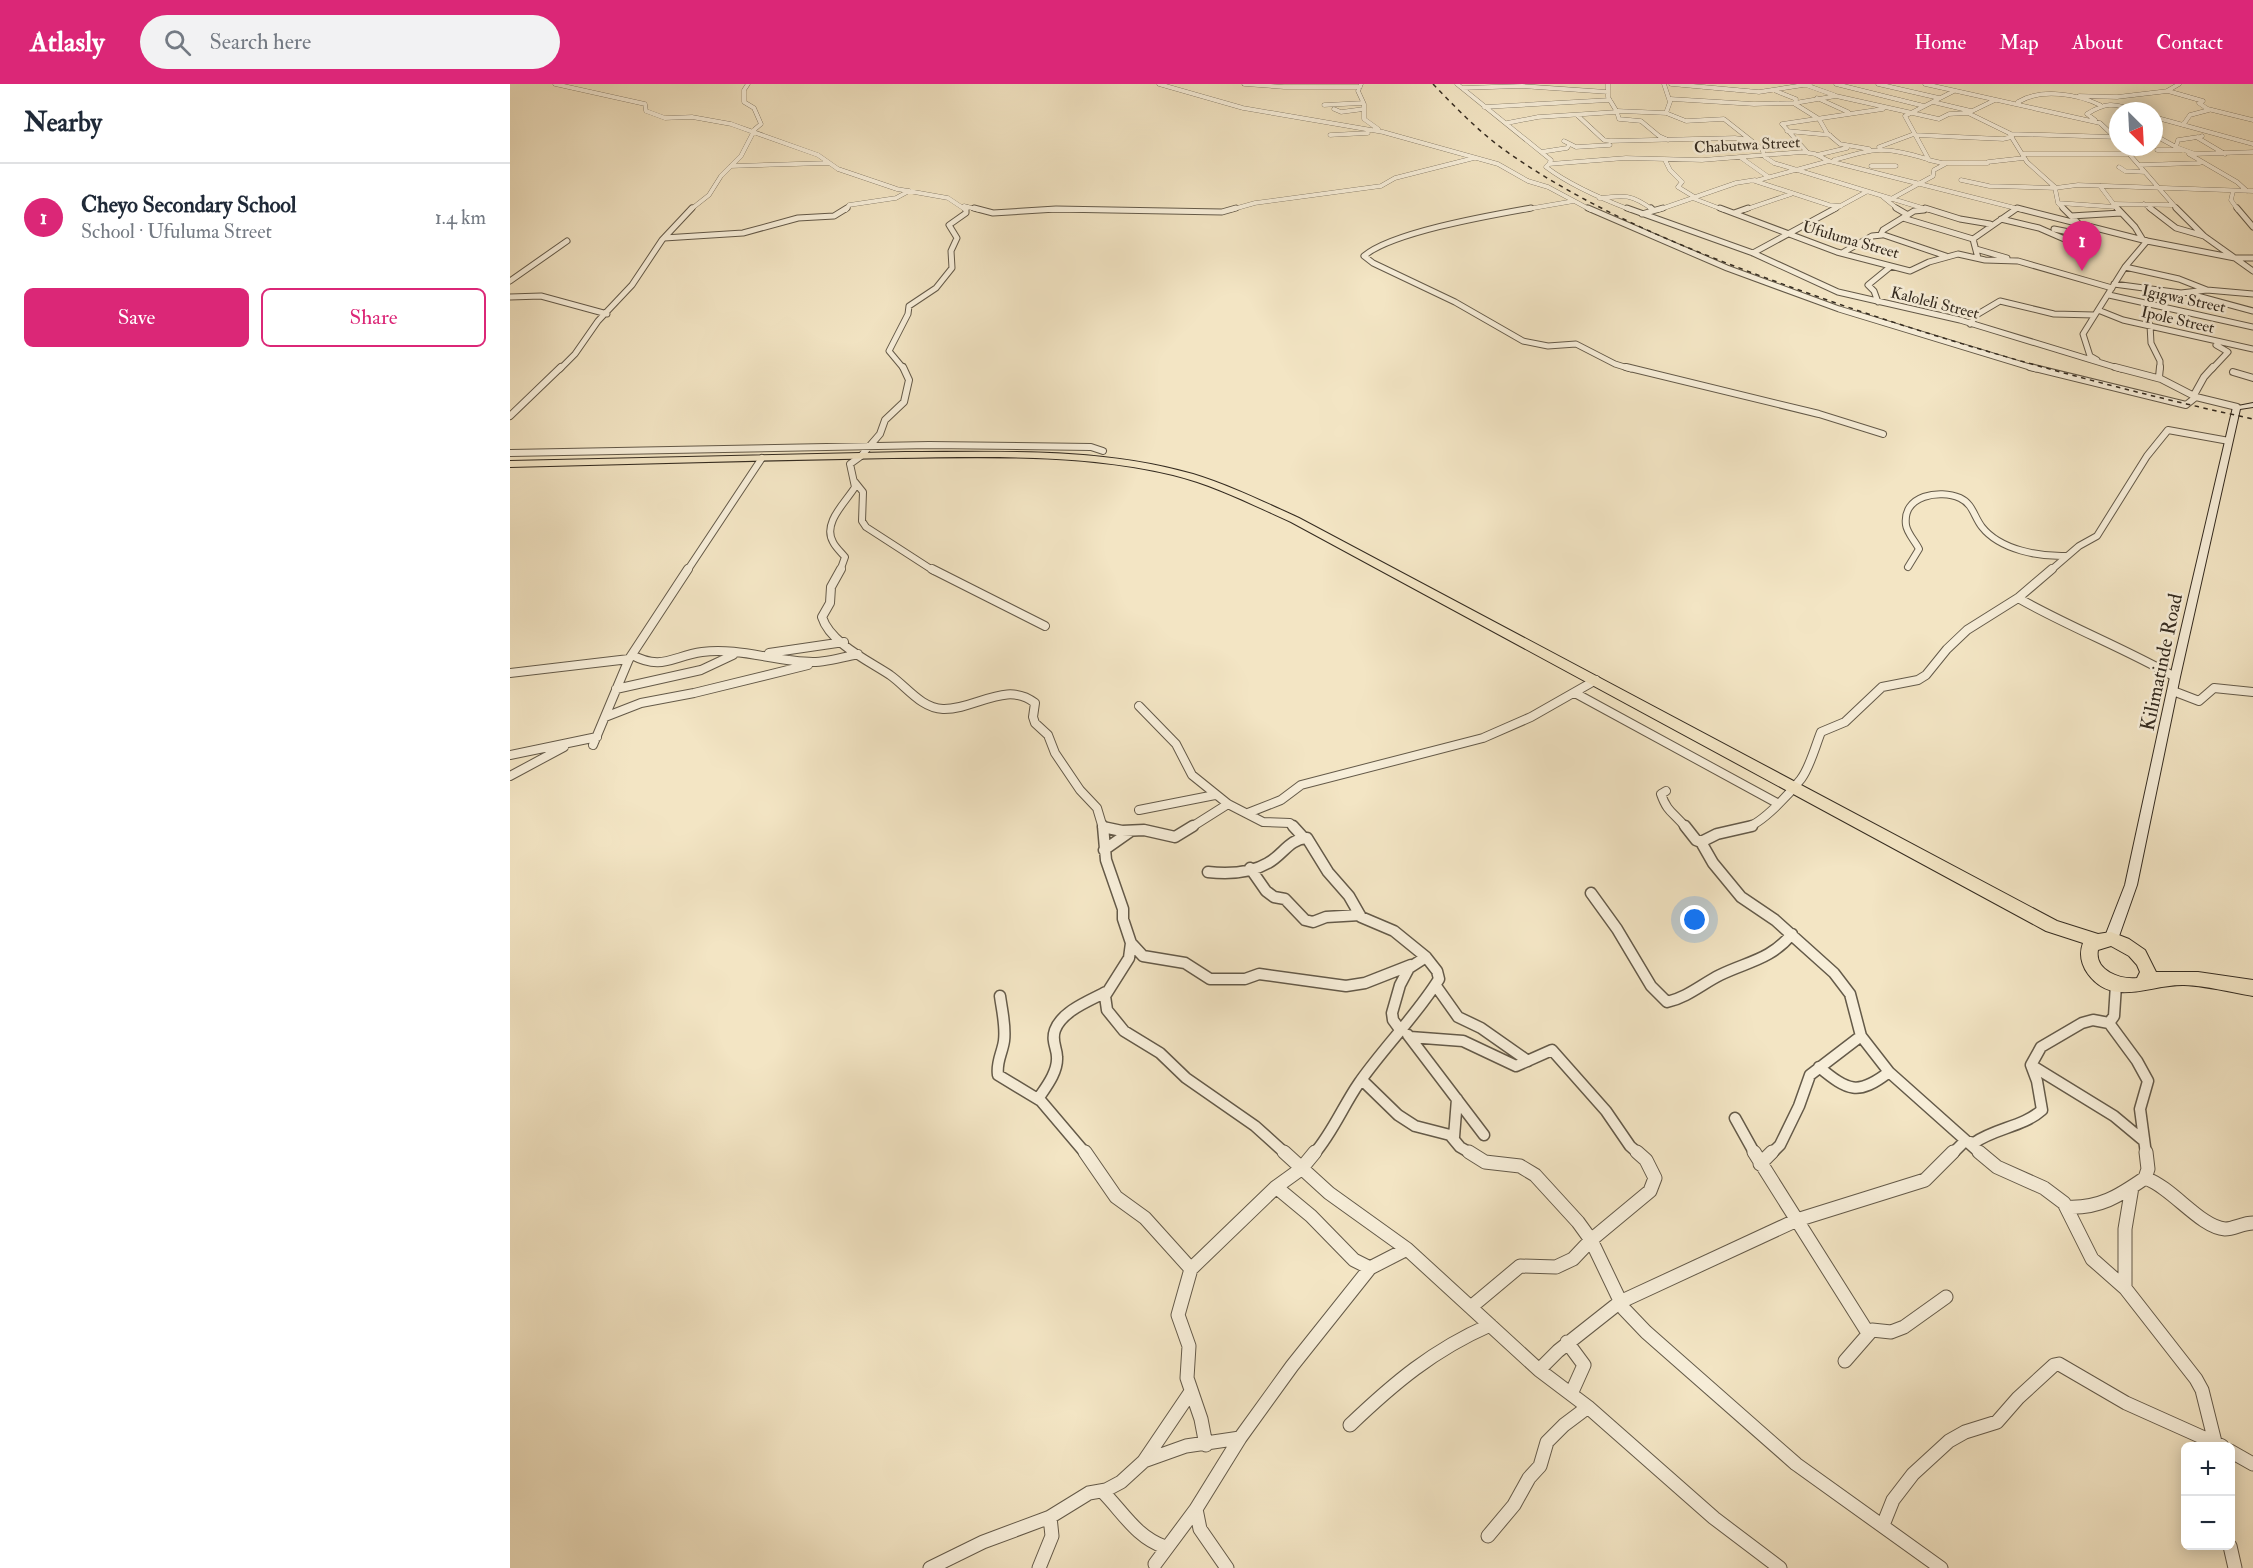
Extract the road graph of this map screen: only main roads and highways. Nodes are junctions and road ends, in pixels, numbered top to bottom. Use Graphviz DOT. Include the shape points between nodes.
graph roads {
  1 [pos="2253,405"];
  2 [pos="510,464"];
  3 [pos="2052,926"];
  4 [pos="2104,940"];
  5 [pos="2142,958"];
  6 [pos="2091,963"];
  7 [pos="2190,978"];
  8 [pos="2144,983"];
  9 [pos="2253,988"];
  1 -- 4 [label="main road, Kilimatinde Road" via="2237,407 2131,885"];
  2 -- 3 [label="highway" via="1059,456 1111,461 1185,476 1241,495 1295,520"];
  3 -- 4 [label="highway"];
  3 -- 6 [label="highway"];
  4 -- 5 [label="highway" via="2127,946"];
  4 -- 6 [label="highway" via="2089,949"];
  5 -- 7 [label="highway"];
  5 -- 8 [label="highway" via="2148,972"];
  6 -- 8 [label="highway" via="2116,985"];
  7 -- 8 [label="highway" via="2161,977"];
  7 -- 9 [label="highway"];
}
